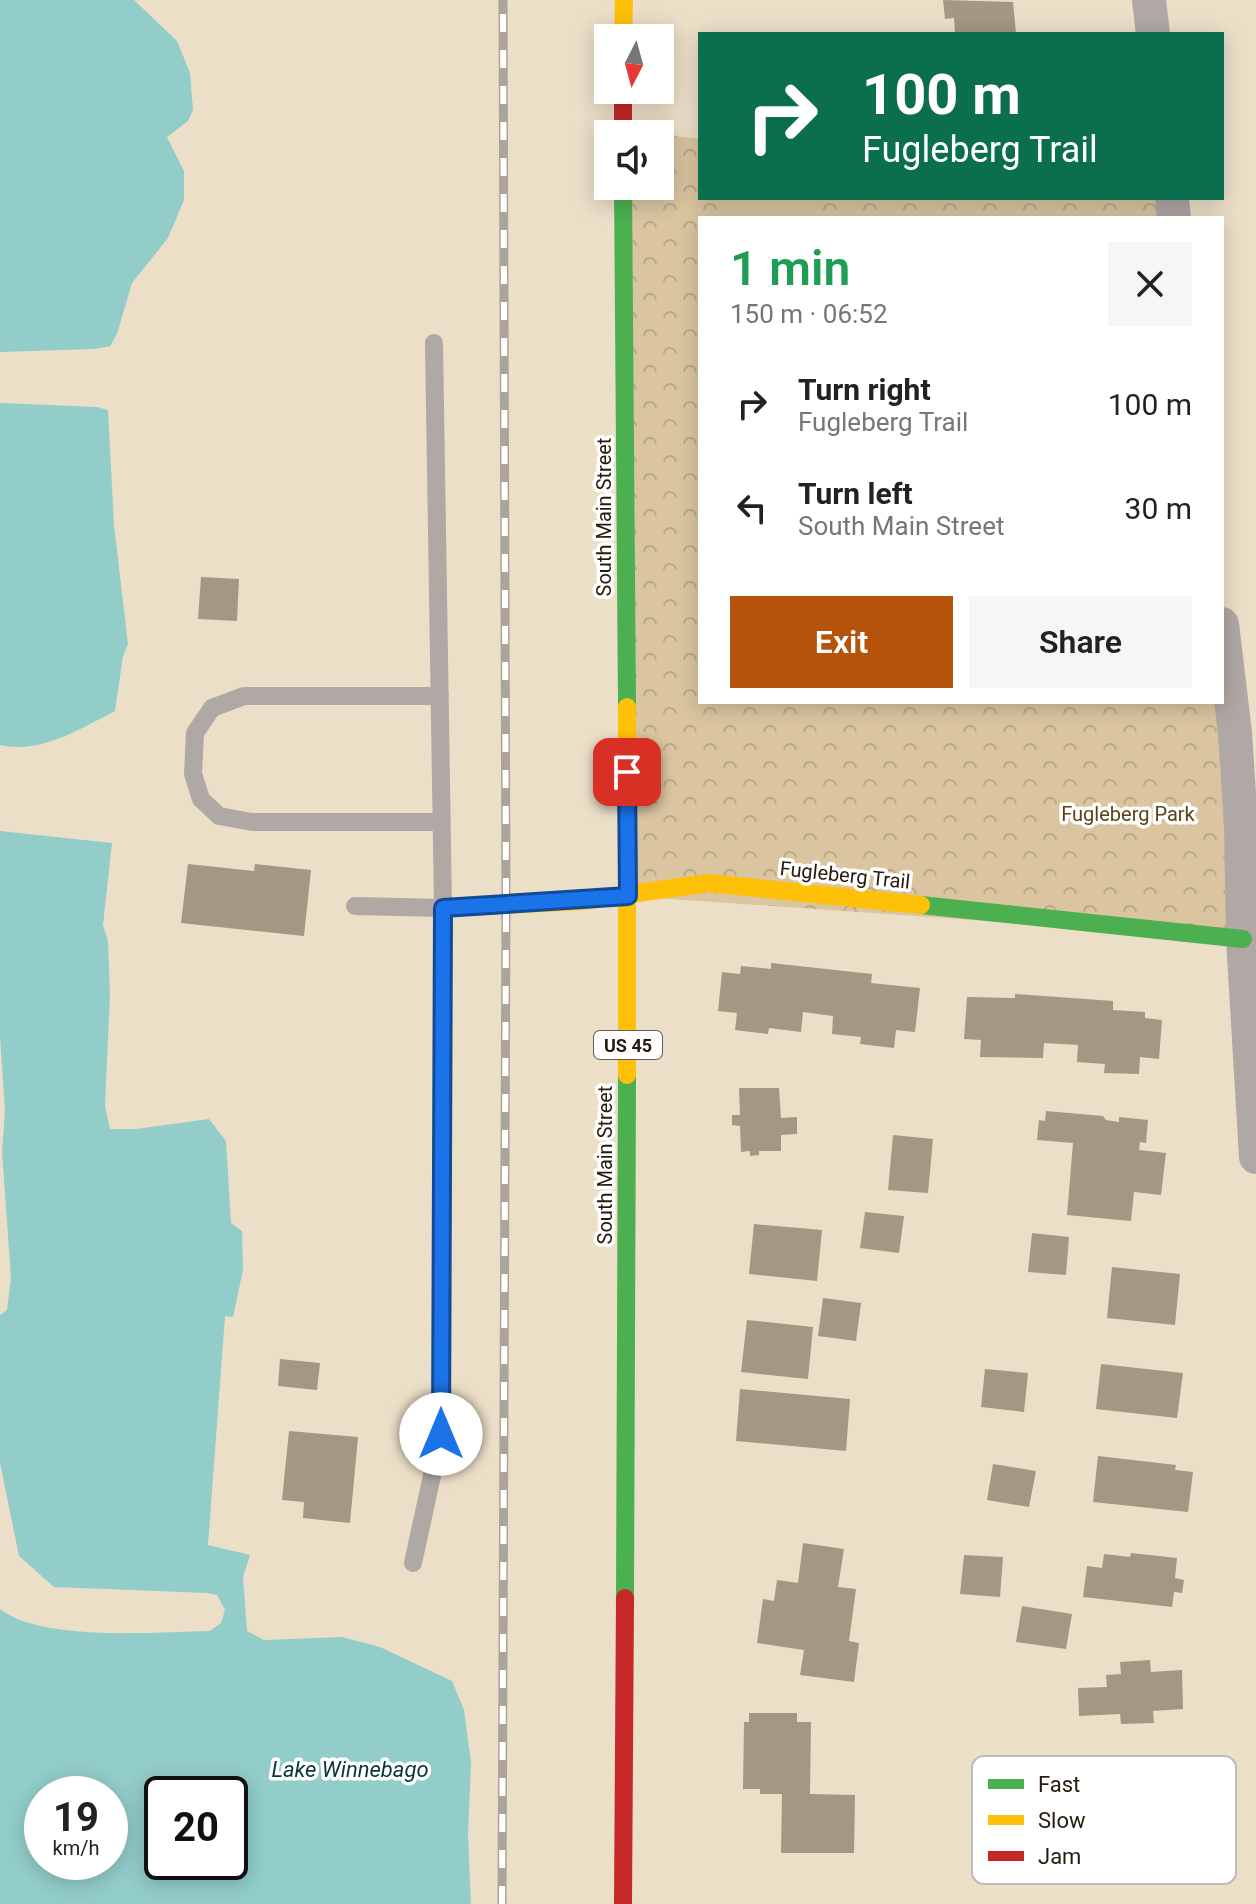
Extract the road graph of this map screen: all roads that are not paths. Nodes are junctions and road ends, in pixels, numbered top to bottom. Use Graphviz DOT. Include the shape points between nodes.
graph roads {
  1 [pos="624,0"];
  2 [pos="1149,0"];
  3 [pos="623,24"];
  4 [pos="1153,32"];
  5 [pos="623,200"];
  6 [pos="434,343"];
  7 [pos="1224,641"];
  8 [pos="440,696"];
  9 [pos="442,822"];
  10 [pos="628,896"];
  11 [pos="355,906"];
  12 [pos="443,908"];
  13 [pos="1243,939"];
  14 [pos="1256,1157"];
  15 [pos="413,1563"];
  16 [pos="623,1904"];
  1 -- 3 [label="main road"];
  2 -- 4 [label="street"];
  5 -- 10 [label="main road, South Main Street / US 45"];
  6 -- 8 [label="lane"];
  7 -- 13 [label="street" via="1241,824"];
  8 -- 9 [label="lane"];
  8 -- 9 [label="lane" via="244,696 212,708 195,733 193,774 201,799 219,816"];
  9 -- 12 [label="lane"];
  10 -- 12 [label="main road, Fugleberg Trail"];
  10 -- 13 [label="main road, Fugleberg Trail" via="708,883"];
  10 -- 16 [label="main road, South Main Street / US 45"];
  11 -- 12 [label="lane"];
  12 -- 15 [label="lane" via="441,1434"];
  13 -- 14 [label="street"];
}
